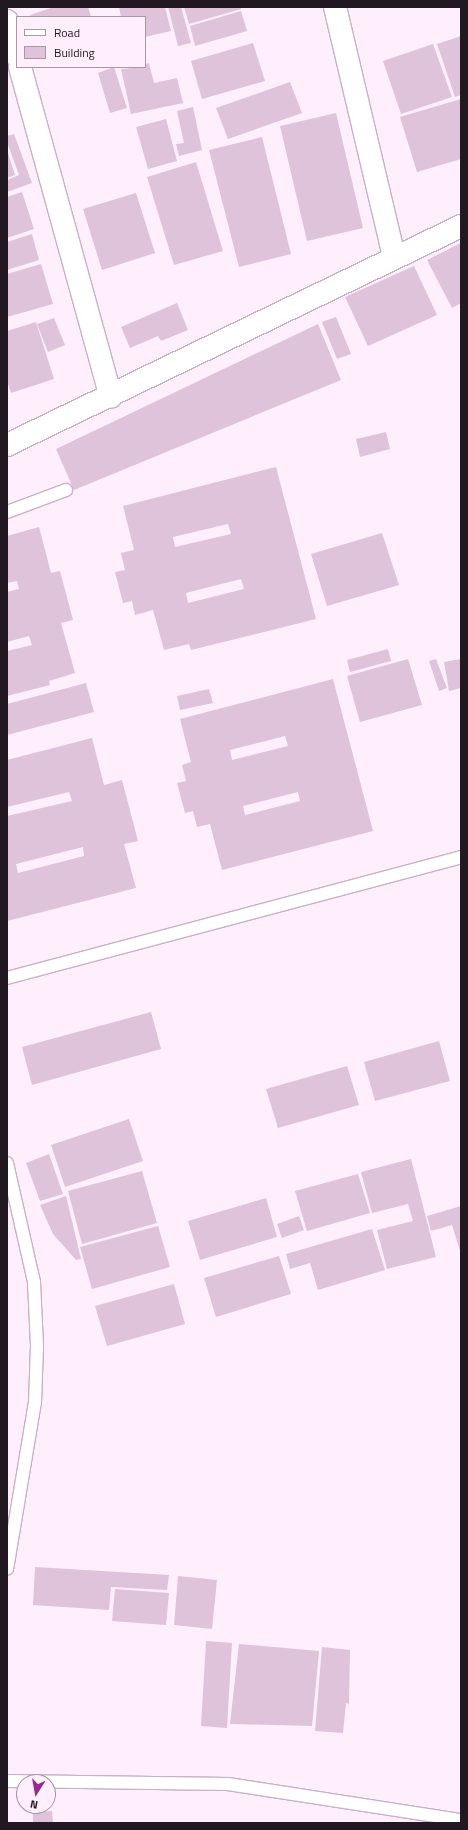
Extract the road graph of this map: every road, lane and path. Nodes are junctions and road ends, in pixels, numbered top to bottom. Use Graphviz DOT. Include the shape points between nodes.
graph roads {
  1 [pos="335,7"];
  2 [pos="7,21"];
  3 [pos="16,53"];
  4 [pos="20,68"];
  5 [pos="461,226"];
  6 [pos="394,257"];
  7 [pos="111,397"];
  8 [pos="7,446"];
  9 [pos="66,490"];
  10 [pos="7,512"];
  11 [pos="461,857"];
  12 [pos="7,978"];
  13 [pos="7,1163"];
  14 [pos="7,1569"];
  15 [pos="7,1781"];
  16 [pos="461,1820"];
  1 -- 6 [label="street"];
  2 -- 3 [label="street"];
  4 -- 7 [label="street"];
  5 -- 6 [label="street"];
  6 -- 7 [label="street"];
  7 -- 8 [label="street"];
  9 -- 10 [label="lane"];
  11 -- 12 [label="lane"];
  13 -- 14 [label="lane" via="34,1282 37,1346 35,1402"];
  15 -- 16 [label="lane" via="228,1784"];
}
